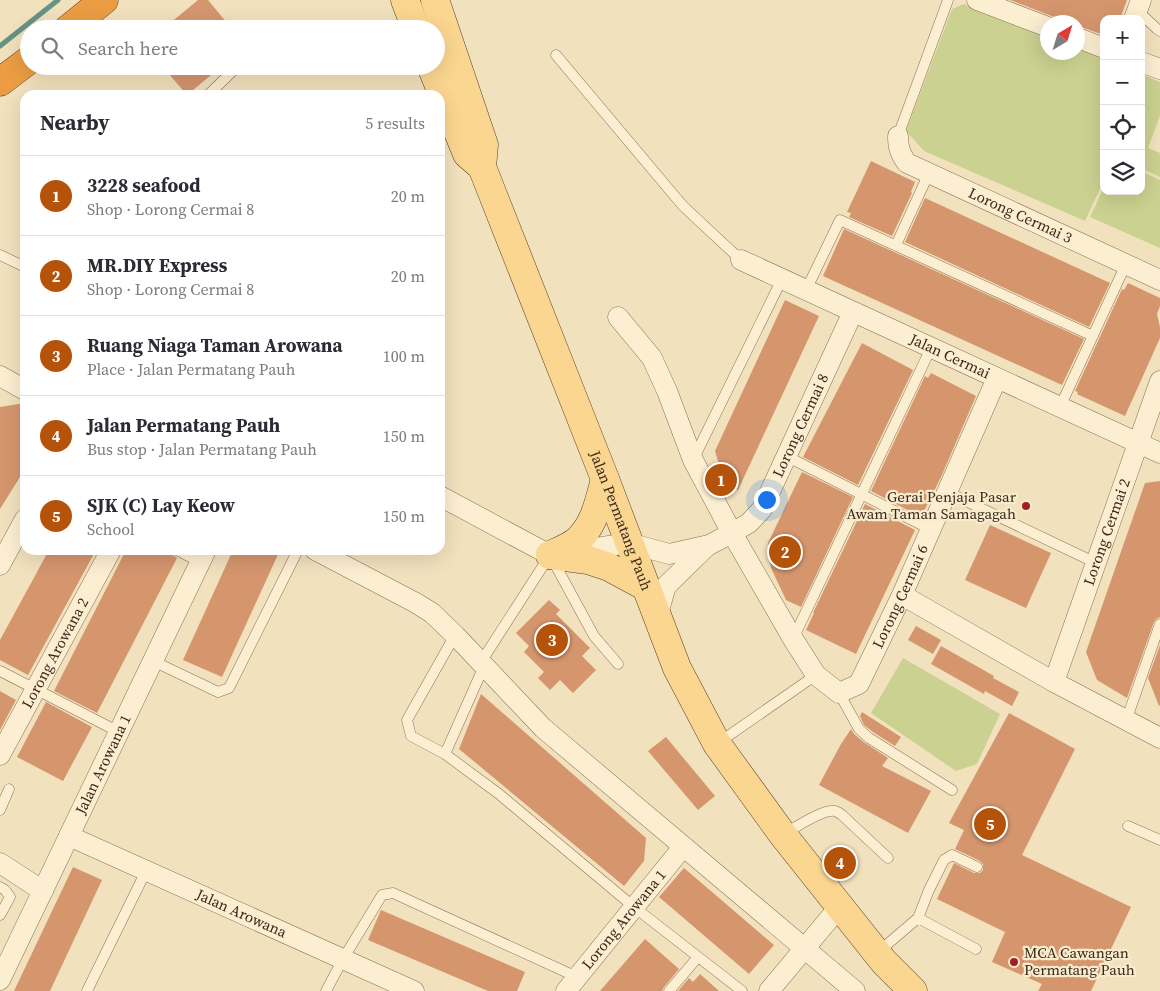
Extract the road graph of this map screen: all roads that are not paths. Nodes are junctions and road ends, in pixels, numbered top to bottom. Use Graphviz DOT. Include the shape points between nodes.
graph roads {
  1 [pos="104,0"];
  2 [pos="404,0"];
  3 [pos="435,0"];
  4 [pos="948,0"];
  5 [pos="977,0"];
  6 [pos="1137,9"];
  7 [pos="79,20"];
  8 [pos="412,20"];
  9 [pos="442,20"];
  10 [pos="1040,24"];
  11 [pos="445,29"];
  12 [pos="1160,31"];
  13 [pos="1085,41"];
  14 [pos="1100,46"];
  15 [pos="556,55"];
  16 [pos="1145,63"];
  17 [pos="20,67"];
  18 [pos="1160,69"];
  19 [pos="229,75"];
  20 [pos="435,75"];
  21 [pos="0,82"];
  22 [pos="213,90"];
  23 [pos="441,90"];
  24 [pos="445,100"];
  25 [pos="898,136"];
  26 [pos="482,167"];
  27 [pos="929,173"];
  28 [pos="896,246"];
  29 [pos="0,255"];
  30 [pos="741,260"];
  31 [pos="1126,264"];
  32 [pos="20,265"];
  33 [pos="782,279"];
  34 [pos="1160,280"];
  35 [pos="806,290"];
  36 [pos="853,312"];
  37 [pos="618,317"];
  38 [pos="1093,336"];
  39 [pos="931,348"];
  40 [pos="0,376"];
  41 [pos="998,378"];
  42 [pos="1160,381"];
  43 [pos="20,387"];
  44 [pos="1060,407"];
  45 [pos="1138,443"];
  46 [pos="1160,453"];
  47 [pos="786,456"];
  48 [pos="693,460"];
  49 [pos="605,479"];
  50 [pos="947,492"];
  51 [pos="861,494"];
  52 [pos="445,499"];
  53 [pos="20,527"];
  54 [pos="930,530"];
  55 [pos="732,533"];
  56 [pos="629,543"];
  57 [pos="709,544"];
  58 [pos="3,554"];
  59 [pos="108,555"];
  60 [pos="296,555"];
  61 [pos="325,555"];
  62 [pos="203,556"];
  63 [pos="550,556"];
  64 [pos="1096,563"];
  65 [pos="646,587"];
  66 [pos="902,594"];
  67 [pos="657,617"];
  68 [pos="1160,624"];
  69 [pos="455,635"];
  70 [pos="793,638"];
  71 [pos="153,661"];
  72 [pos="482,664"];
  73 [pos="618,664"];
  74 [pos="0,670"];
  75 [pos="816,676"];
  76 [pos="1054,682"];
  77 [pos="36,689"];
  78 [pos="839,693"];
  79 [pos="1126,721"];
  80 [pos="119,732"];
  81 [pos="1160,738"];
  82 [pos="717,744"];
  83 [pos="445,754"];
  84 [pos="0,755"];
  85 [pos="9,789"];
  86 [pos="952,790"];
  87 [pos="0,810"];
  88 [pos="1128,826"];
  89 [pos="783,835"];
  90 [pos="69,836"];
  91 [pos="1160,840"];
  92 [pos="683,846"];
  93 [pos="888,858"];
  94 [pos="0,864"];
  95 [pos="977,867"];
  96 [pos="146,871"];
  97 [pos="0,887"];
  98 [pos="43,891"];
  99 [pos="840,906"];
  100 [pos="634,907"];
  101 [pos="0,915"];
  102 [pos="918,918"];
  103 [pos="805,949"];
  104 [pos="976,949"];
  105 [pos="698,957"];
  106 [pos="880,957"];
  107 [pos="343,959"];
  108 [pos="0,980"];
  109 [pos="571,984"];
  110 [pos="87,991"];
  111 [pos="326,991"];
  112 [pos="414,991"];
  113 [pos="669,991"];
  114 [pos="742,991"];
  115 [pos="769,991"];
  116 [pos="854,991"];
  117 [pos="907,991"];
  118 [pos="913,991"];
  1 -- 7 [label="highway"];
  2 -- 8 [label="main road"];
  3 -- 9 [label="main road, Jalan Permatang Pauh"];
  4 -- 25 [label="lane"];
  5 -- 10 [label="street"];
  6 -- 12 [label="lane"];
  11 -- 26 [label="main road, Jalan Permatang Pauh" via="484,144"];
  13 -- 14 [label="street"];
  15 -- 30 [label="lane" via="683,206"];
  16 -- 18 [label="street"];
  17 -- 21 [label="highway"];
  19 -- 22 [label="lane"];
  20 -- 23 [label="main road, Jalan Permatang Pauh"];
  24 -- 26 [label="main road, Jalan Permatang Pauh" via="467,154"];
  25 -- 27 [label="street, Lorong Cermai 3" via="898,147 907,163"];
  26 -- 49 [label="main road, Jalan Permatang Pauh"];
  27 -- 28 [label="lane"];
  27 -- 31 [label="street, Lorong Cermai 3"];
  28 -- 35 [label="lane" via="840,220"];
  28 -- 38 [label="lane"];
  29 -- 32 [label="lane"];
  30 -- 33 [label="street, Jalan Cermai"];
  31 -- 34 [label="street, Lorong Cermai 3"];
  31 -- 38 [label="lane"];
  33 -- 35 [label="street, Jalan Cermai"];
  33 -- 48 [label="lane"];
  35 -- 36 [label="street, Jalan Cermai"];
  36 -- 39 [label="street, Jalan Cermai"];
  36 -- 47 [label="street, Lorong Cermai 8"];
  37 -- 48 [label="street" via="652,358"];
  38 -- 44 [label="lane"];
  39 -- 41 [label="street, Jalan Cermai"];
  39 -- 51 [label="lane"];
  40 -- 43 [label="street"];
  41 -- 44 [label="street, Jalan Cermai"];
  41 -- 50 [label="street, Lorong Cermai 6"];
  42 -- 45 [label="street, Lorong Cermai 2"];
  44 -- 45 [label="street, Jalan Cermai"];
  45 -- 46 [label="street, Jalan Cermai"];
  45 -- 64 [label="street, Lorong Cermai 2"];
  47 -- 51 [label="lane"];
  47 -- 55 [label="street, Lorong Cermai 8" via="762,509 749,523"];
  48 -- 55 [label="street"];
  49 -- 56 [label="main road, Jalan Permatang Pauh"];
  49 -- 63 [label="main road" via="590,527 577,541"];
  50 -- 54 [label="street, Lorong Cermai 6"];
  50 -- 64 [label="lane"];
  51 -- 54 [label="lane"];
  51 -- 70 [label="lane"];
  52 -- 63 [label="street"];
  53 -- 58 [label="street"];
  54 -- 66 [label="street, Lorong Cermai 6"];
  55 -- 57 [label="street, Lorong Cermai 8"];
  55 -- 70 [label="street"];
  56 -- 57 [label="street, Lorong Cermai 8" via="670,554"];
  56 -- 63 [label="street"];
  56 -- 65 [label="main road, Jalan Permatang Pauh"];
  57 -- 67 [label="street, Lorong Cermai 8" via="666,586"];
  59 -- 77 [label="street, Lorong Arowana 2"];
  60 -- 71 [label="lane" via="229,688 218,692"];
  61 -- 69 [label="street" via="416,603"];
  62 -- 71 [label="street, Jalan Arowana 1"];
  63 -- 65 [label="main road" via="588,560 609,567"];
  63 -- 72 [label="lane"];
  63 -- 73 [label="lane" via="594,636"];
  64 -- 76 [label="street, Lorong Cermai 2"];
  65 -- 67 [label="main road, Jalan Permatang Pauh"];
  66 -- 76 [label="street"];
  66 -- 78 [label="street, Lorong Cermai 6" via="859,684"];
  67 -- 82 [label="main road, Jalan Permatang Pauh" via="677,668"];
  68 -- 79 [label="lane"];
  69 -- 72 [label="street"];
  69 -- 83 [label="lane" via="407,720 411,736"];
  70 -- 75 [label="street"];
  71 -- 80 [label="street, Jalan Arowana 1"];
  72 -- 83 [label="lane"];
  72 -- 92 [label="street" via="543,728"];
  74 -- 77 [label="lane"];
  75 -- 78 [label="street"];
  75 -- 82 [label="lane"];
  76 -- 79 [label="street"];
  77 -- 80 [label="lane"];
  77 -- 84 [label="street, Lorong Arowana 2"];
  78 -- 86 [label="lane" via="859,729 869,738"];
  79 -- 81 [label="street"];
  80 -- 90 [label="street, Jalan Arowana 1"];
  82 -- 89 [label="main road, Jalan Permatang Pauh"];
  83 -- 100 [label="lane" via="499,794"];
  85 -- 87 [label="lane"];
  88 -- 91 [label="lane"];
  89 -- 93 [label="lane" via="812,817 835,811"];
  89 -- 99 [label="main road, Jalan Permatang Pauh"];
  90 -- 96 [label="street, Jalan Arowana"];
  90 -- 98 [label="street, Jalan Arowana 1"];
  92 -- 100 [label="street, Lorong Arowana 1"];
  92 -- 103 [label="street"];
  94 -- 98 [label="street"];
  95 -- 102 [label="lane" via="952,855 944,860"];
  96 -- 107 [label="street, Jalan Arowana"];
  96 -- 110 [label="lane"];
  97 -- 101 [label="lane" via="10,897"];
  98 -- 108 [label="street, Jalan Arowana 1"];
  99 -- 103 [label="street"];
  99 -- 106 [label="main road, Jalan Permatang Pauh"];
  100 -- 105 [label="lane"];
  100 -- 109 [label="street, Lorong Arowana 1"];
  102 -- 104 [label="lane"];
  102 -- 106 [label="lane"];
  103 -- 115 [label="street"];
  103 -- 116 [label="street"];
  105 -- 113 [label="lane"];
  105 -- 114 [label="lane"];
  106 -- 117 [label="main road"];
  106 -- 118 [label="main road, Jalan Permatang Pauh"];
  107 -- 109 [label="lane" via="382,895 393,893"];
  107 -- 111 [label="lane"];
  107 -- 112 [label="street, Jalan Arowana"];
}
